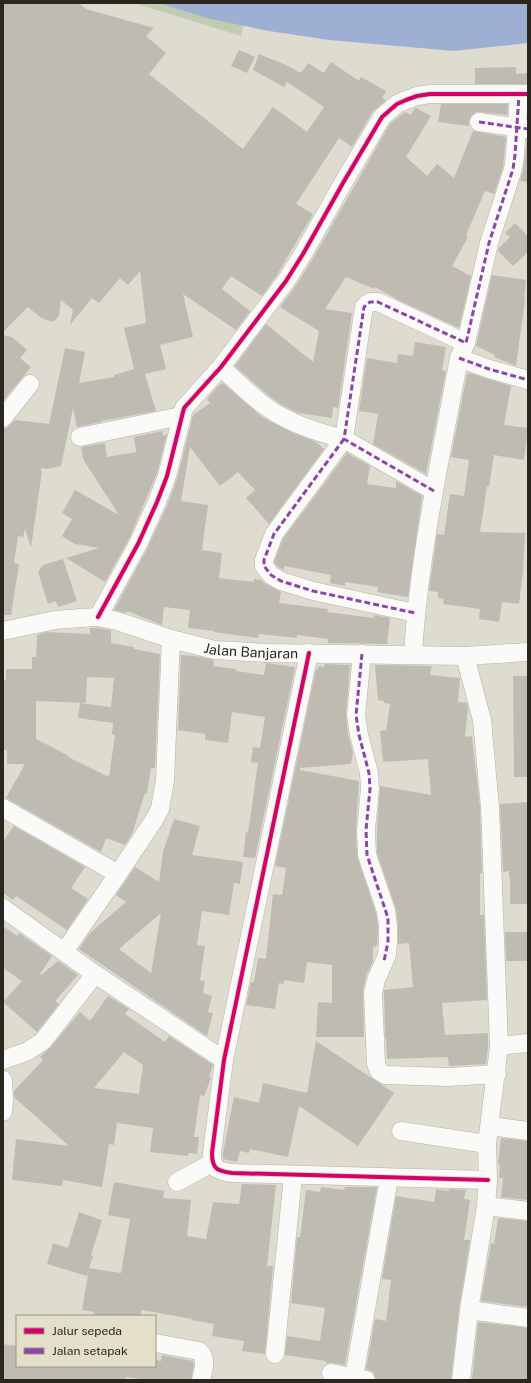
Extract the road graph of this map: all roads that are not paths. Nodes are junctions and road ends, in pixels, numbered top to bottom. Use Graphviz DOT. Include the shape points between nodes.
graph roads {
  1 [pos="524,95"];
  2 [pos="479,122"];
  3 [pos="522,128"];
  4 [pos="462,350"];
  5 [pos="221,367"];
  6 [pos="528,380"];
  7 [pos="30,384"];
  8 [pos="181,416"];
  9 [pos="3,418"];
  10 [pos="80,437"];
  11 [pos="344,439"];
  12 [pos="434,491"];
  13 [pos="416,613"];
  14 [pos="98,617"];
  15 [pos="3,631"];
  16 [pos="171,640"];
  17 [pos="528,652"];
  18 [pos="309,653"];
  19 [pos="362,654"];
  20 [pos="413,654"];
  21 [pos="465,656"];
  22 [pos="3,808"];
  23 [pos="118,874"];
  24 [pos="3,908"];
  25 [pos="64,952"];
  26 [pos="96,974"];
  27 [pos="528,1042"];
  28 [pos="500,1046"];
  29 [pos="3,1060"];
  30 [pos="224,1060"];
  31 [pos="497,1074"];
  32 [pos="3,1080"];
  33 [pos="3,1112"];
  34 [pos="490,1126"];
  35 [pos="401,1131"];
  36 [pos="528,1131"];
  37 [pos="487,1144"];
  38 [pos="212,1163"];
  39 [pos="293,1176"];
  40 [pos="389,1178"];
  41 [pos="488,1180"];
  42 [pos="178,1182"];
  43 [pos="486,1206"];
  44 [pos="528,1211"];
  45 [pos="469,1310"];
  46 [pos="528,1318"];
  47 [pos="156,1343"];
  48 [pos="275,1354"];
  49 [pos="331,1373"];
  50 [pos="360,1379"];
  51 [pos="201,1380"];
  52 [pos="461,1380"];
  1 -- 3 [label="street"];
  1 -- 5 [label="street" via="430,94 406,100 389,110 378,124 290,274"];
  2 -- 3 [label="street"];
  3 -- 4 [label="street" via="513,169 490,237"];
  4 -- 6 [label="street" via="489,369"];
  4 -- 11 [label="street" via="381,303 374,301 366,304"];
  4 -- 12 [label="street"];
  5 -- 8 [label="street" via="191,399"];
  5 -- 11 [label="street" via="276,413 319,433"];
  7 -- 9 [label="street"];
  8 -- 10 [label="street"];
  8 -- 14 [label="street" via="166,476 154,510"];
  11 -- 12 [label="street"];
  11 -- 13 [label="street" via="274,534 264,566 281,581 313,591"];
  12 -- 13 [label="street"];
  13 -- 20 [label="street"];
  14 -- 15 [label="street, Jalan Banjaran" via="55,620"];
  14 -- 16 [label="street, Jalan Banjaran"];
  16 -- 18 [label="street, Jalan Banjaran" via="215,650"];
  16 -- 23 [label="street" via="163,794 160,809"];
  17 -- 21 [label="street, Jalan Banjaran"];
  18 -- 19 [label="street, Jalan Banjaran"];
  18 -- 30 [label="street"];
  19 -- 20 [label="street, Jalan Banjaran"];
  19 -- 31 [label="street" via="356,715 369,773 367,855 386,912 388,926 387,955 373,993 377,1068 385,1075 449,1077"];
  20 -- 21 [label="street, Jalan Banjaran"];
  21 -- 28 [label="street" via="482,720 490,807"];
  22 -- 23 [label="street"];
  23 -- 25 [label="street"];
  24 -- 25 [label="street"];
  25 -- 26 [label="street"];
  26 -- 29 [label="street" via="43,1041 28,1051"];
  26 -- 30 [label="street"];
  27 -- 28 [label="street"];
  28 -- 31 [label="street"];
  30 -- 38 [label="street"];
  31 -- 34 [label="street"];
  32 -- 33 [label="street"];
  34 -- 36 [label="street"];
  34 -- 37 [label="street"];
  35 -- 37 [label="street"];
  37 -- 41 [label="street"];
  38 -- 39 [label="street" via="218,1170 228,1173"];
  38 -- 42 [label="street"];
  39 -- 40 [label="street"];
  39 -- 48 [label="street"];
  40 -- 41 [label="street"];
  40 -- 50 [label="street"];
  41 -- 43 [label="street"];
  43 -- 44 [label="street"];
  43 -- 45 [label="street"];
  45 -- 46 [label="street"];
  45 -- 52 [label="street"];
  47 -- 51 [label="street" via="202,1353 204,1362"];
  49 -- 50 [label="street"];
}
